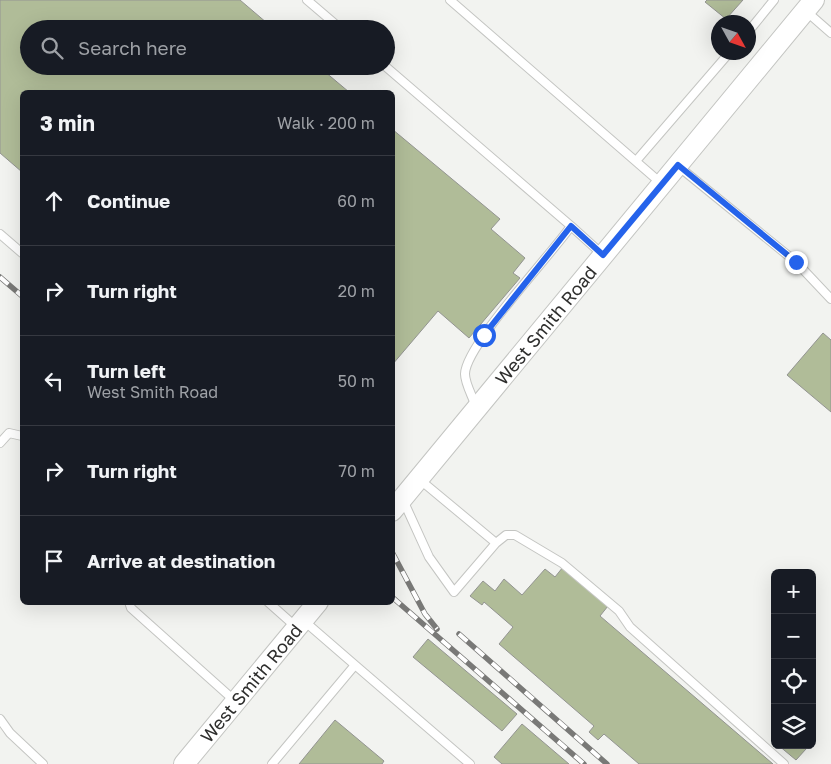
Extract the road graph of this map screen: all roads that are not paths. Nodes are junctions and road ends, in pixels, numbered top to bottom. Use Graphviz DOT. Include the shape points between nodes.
graph roads {
  1 [pos="307,0"];
  2 [pos="450,0"];
  3 [pos="774,0"];
  4 [pos="809,5"];
  5 [pos="330,20"];
  6 [pos="756,22"];
  7 [pos="831,33"];
  8 [pos="723,60"];
  9 [pos="395,75"];
  10 [pos="636,161"];
  11 [pos="678,165"];
  12 [pos="662,184"];
  13 [pos="571,226"];
  14 [pos="0,234"];
  15 [pos="20,250"];
  16 [pos="603,255"];
  17 [pos="831,299"];
  18 [pos="476,409"];
  19 [pos="20,436"];
  20 [pos="0,443"];
  21 [pos="419,479"];
  22 [pos="397,505"];
  23 [pos="496,543"];
  24 [pos="130,605"];
  25 [pos="272,605"];
  26 [pos="316,605"];
  27 [pos="300,624"];
  28 [pos="355,665"];
  29 [pos="236,702"];
  30 [pos="0,719"];
  31 [pos="43,764"];
  32 [pos="184,764"];
  33 [pos="272,764"];
  34 [pos="470,764"];
  35 [pos="784,764"];
  1 -- 5 [label="lane"];
  2 -- 10 [label="lane"];
  3 -- 6 [label="lane"];
  4 -- 7 [label="lane"];
  4 -- 11 [label="street, West Smith Road"];
  8 -- 10 [label="lane"];
  9 -- 13 [label="lane"];
  10 -- 12 [label="lane"];
  11 -- 12 [label="street, West Smith Road"];
  11 -- 17 [label="lane" via="796,262"];
  12 -- 16 [label="street, West Smith Road"];
  13 -- 16 [label="lane"];
  13 -- 18 [label="lane" via="484,335 469,361 465,374"];
  14 -- 15 [label="lane"];
  16 -- 18 [label="street, West Smith Road"];
  18 -- 21 [label="street, West Smith Road"];
  19 -- 20 [label="lane" via="9,433"];
  21 -- 22 [label="street, West Smith Road"];
  21 -- 23 [label="lane"];
  22 -- 23 [label="lane" via="454,592"];
  23 -- 35 [label="lane" via="506,535 515,535 562,563 619,611 630,627"];
  24 -- 29 [label="lane"];
  25 -- 27 [label="lane"];
  26 -- 27 [label="street, West Smith Road"];
  27 -- 28 [label="lane"];
  27 -- 29 [label="street, West Smith Road"];
  28 -- 33 [label="lane"];
  28 -- 34 [label="lane"];
  29 -- 32 [label="street, West Smith Road"];
  30 -- 31 [label="lane"];
}
